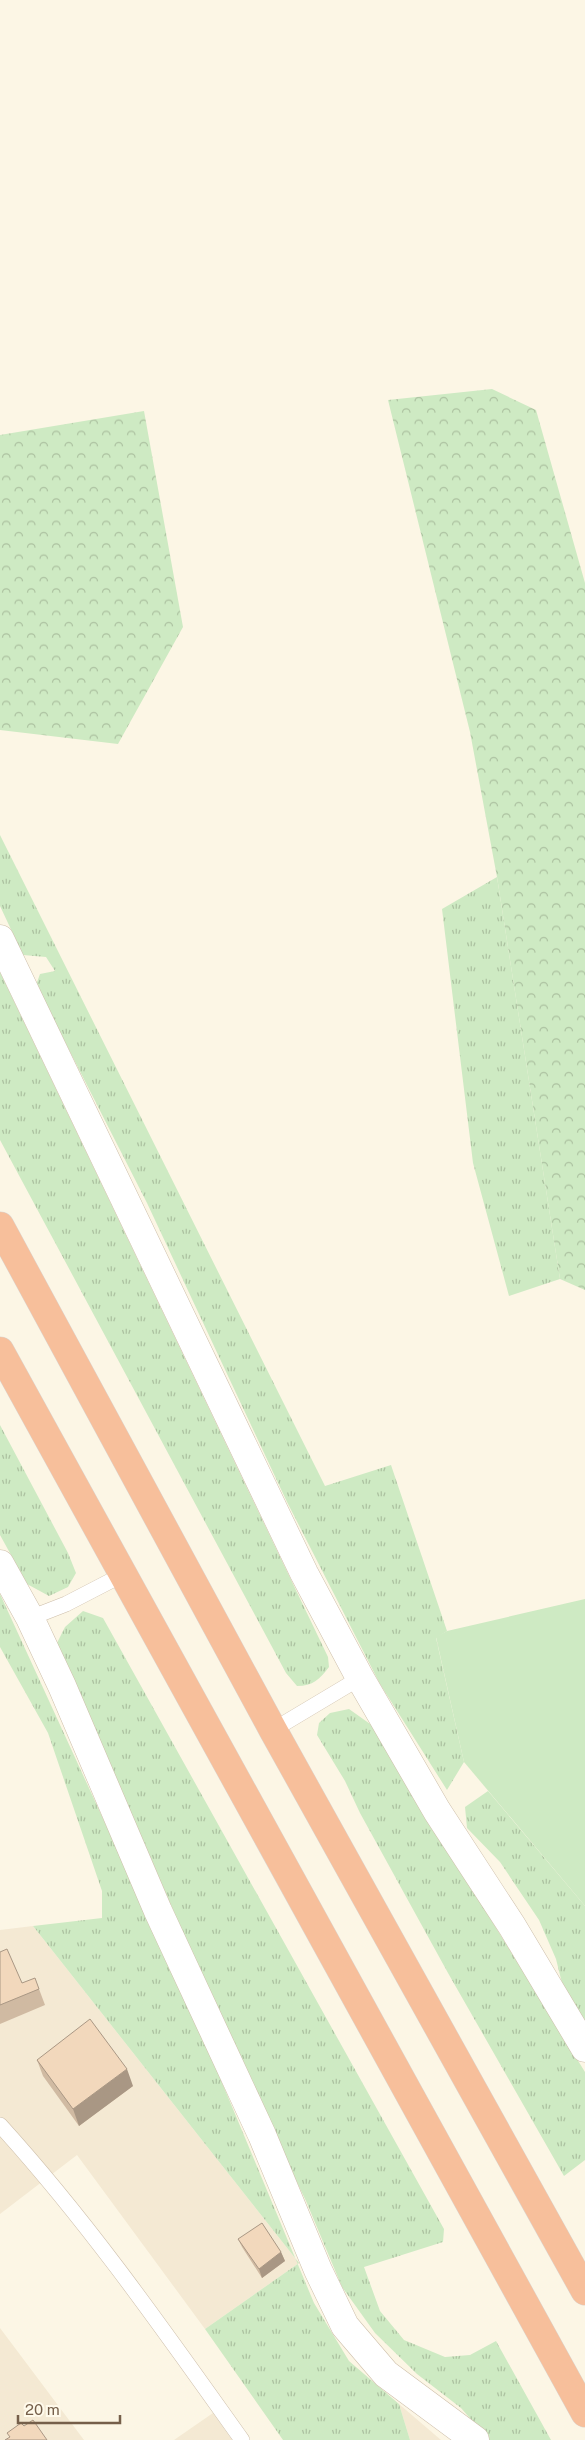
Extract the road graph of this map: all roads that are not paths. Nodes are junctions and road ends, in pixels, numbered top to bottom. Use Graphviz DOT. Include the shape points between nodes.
graph roads {
  1 [pos="0,939"];
  2 [pos="0,1226"];
  3 [pos="0,1351"];
  4 [pos="0,1564"];
  5 [pos="122,1575"];
  6 [pos="30,1618"];
  7 [pos="360,1678"];
  8 [pos="273,1730"];
  9 [pos="585,2048"];
  10 [pos="0,2125"];
  11 [pos="585,2291"];
  12 [pos="585,2413"];
  13 [pos="242,2440"];
  14 [pos="475,2440"];
  1 -- 7 [label="street" via="304,1572"];
  2 -- 8 [label="highway"];
  3 -- 5 [label="highway"];
  4 -- 6 [label="street"];
  5 -- 6 [label="lane" via="66,1604"];
  5 -- 12 [label="highway"];
  6 -- 14 [label="street" via="345,2326 386,2374"];
  7 -- 8 [label="lane"];
  7 -- 9 [label="street"];
  8 -- 11 [label="highway"];
  10 -- 13 [label="lane" via="31,2159 140,2297"];
}
